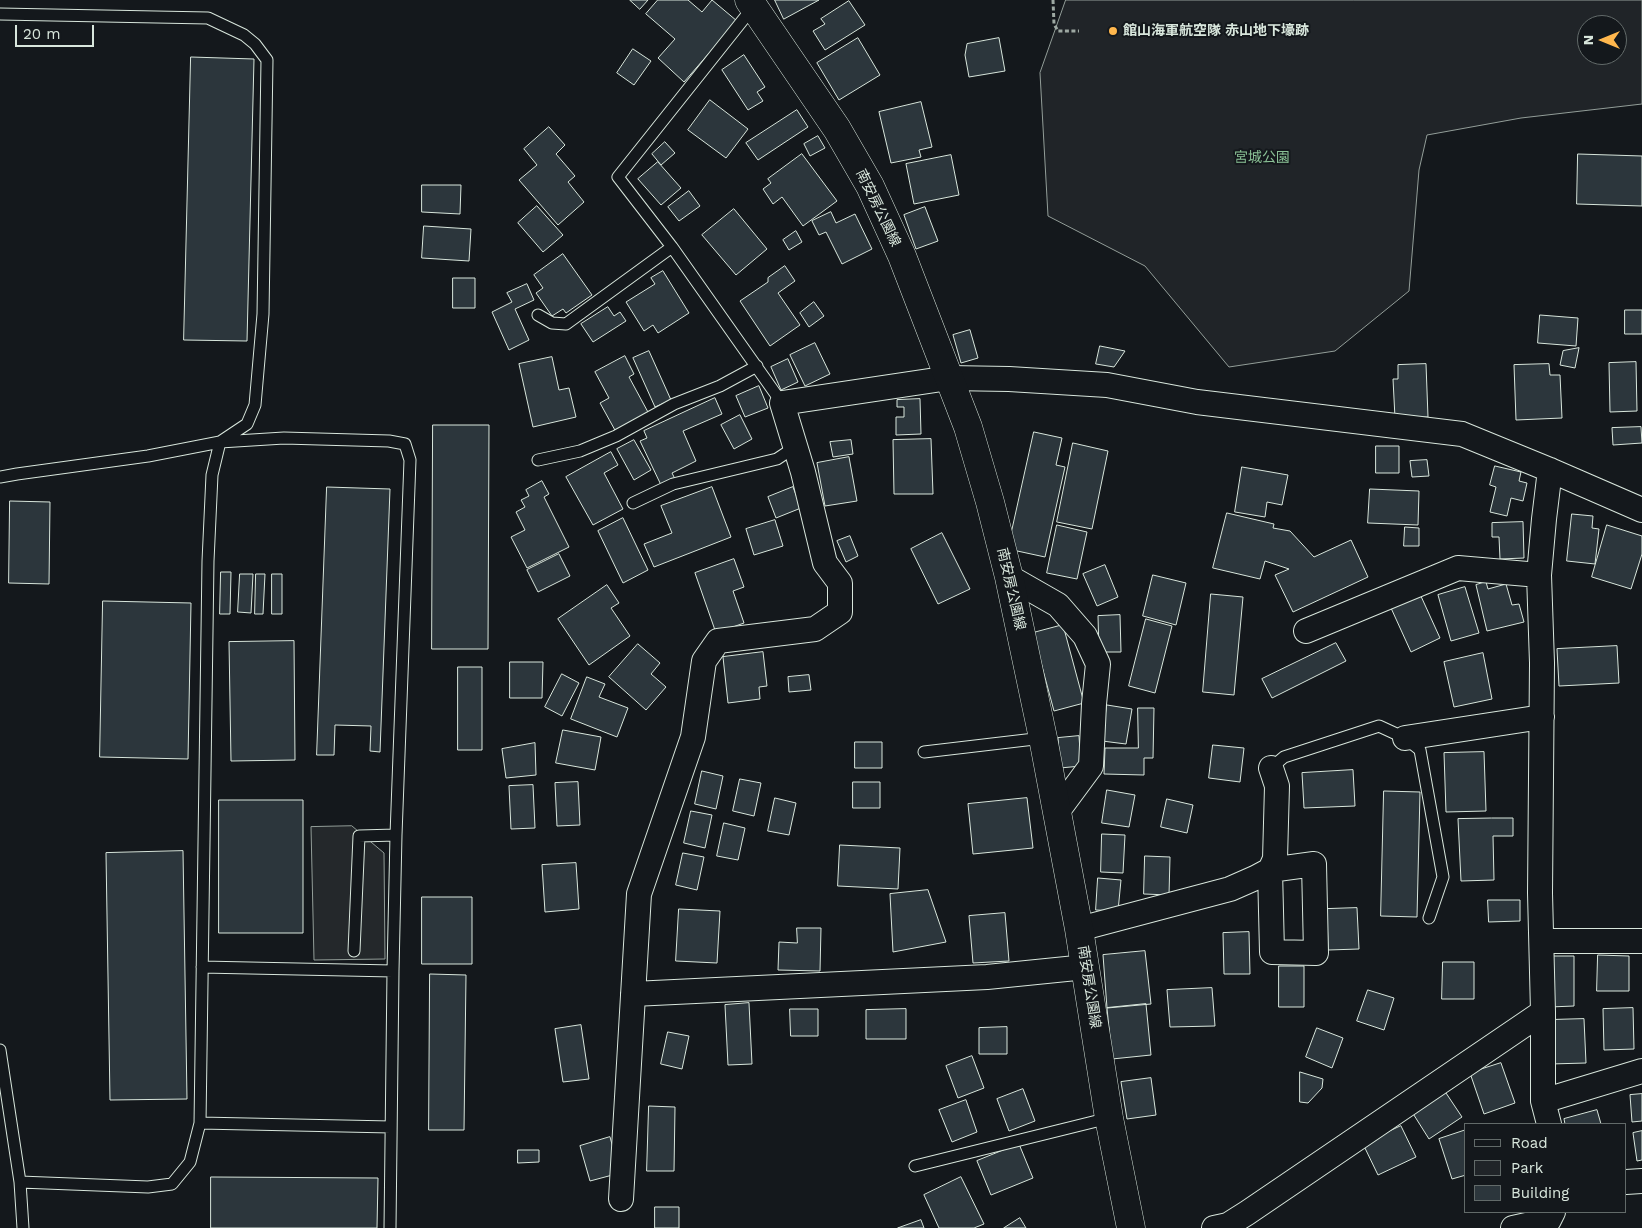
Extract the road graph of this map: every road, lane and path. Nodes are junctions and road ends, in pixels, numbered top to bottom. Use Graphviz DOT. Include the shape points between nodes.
graph roads {
  1 [pos="1054,0"];
  2 [pos="751,3"];
  3 [pos="0,14"];
  4 [pos="1079,30"];
  5 [pos="672,247"];
  6 [pos="538,315"];
  7 [pos="757,366"];
  8 [pos="949,378"];
  9 [pos="782,403"];
  10 [pos="220,442"];
  11 [pos="795,447"];
  12 [pos="538,460"];
  13 [pos="1550,470"];
  14 [pos="0,478"];
  15 [pos="634,503"];
  16 [pos="1642,510"];
  17 [pos="1539,575"];
  18 [pos="1009,577"];
  19 [pos="1306,631"];
  20 [pos="1542,717"];
  21 [pos="1043,738"];
  22 [pos="1406,738"];
  23 [pos="924,752"];
  24 [pos="1271,768"];
  25 [pos="1057,812"];
  26 [pos="396,835"];
  27 [pos="1429,918"];
  28 [pos="1079,929"];
  29 [pos="1542,941"];
  30 [pos="1642,941"];
  31 [pos="354,950"];
  32 [pos="202,967"];
  33 [pos="1086,968"];
  34 [pos="393,971"];
  35 [pos="634,994"];
  36 [pos="1543,1012"];
  37 [pos="0,1050"];
  38 [pos="1642,1071"];
  39 [pos="1543,1101"];
  40 [pos="1109,1118"];
  41 [pos="200,1123"];
  42 [pos="1549,1123"];
  43 [pos="391,1127"];
  44 [pos="915,1166"];
  45 [pos="1642,1181"];
  46 [pos="20,1182"];
  47 [pos="1627,1182"];
  48 [pos="621,1199"];
  49 [pos="1552,1213"];
  50 [pos="1225,1227"];
  51 [pos="23,1228"];
  52 [pos="390,1228"];
  53 [pos="1131,1228"];
  54 [pos="1513,1228"];
  1 -- 4 [label="path" via="1054,24 1058,31"];
  2 -- 5 [label="lane" via="618,177"];
  2 -- 8 [label="main road, 南安房公園線" via="836,129 870,186 902,256"];
  3 -- 10 [label="lane" via="208,18 244,35 267,60 263,314 256,397 246,424"];
  5 -- 6 [label="lane" via="566,324 552,323"];
  5 -- 7 [label="lane"];
  7 -- 9 [label="lane"];
  7 -- 12 [label="lane" via="720,386 674,404 616,436 580,451"];
  8 -- 9 [label="street"];
  8 -- 13 [label="street" via="1106,385 1197,402 1462,434"];
  8 -- 18 [label="main road, 南安房公園線" via="968,428"];
  9 -- 11 [label="street"];
  10 -- 14 [label="lane"];
  10 -- 26 [label="lane" via="284,438 404,444 410,460"];
  10 -- 32 [label="lane" via="212,475 208,561"];
  11 -- 15 [label="lane" via="777,459 673,484"];
  11 -- 35 [label="street" via="825,563 840,584 840,612 815,629 718,641 704,661 693,737 639,894"];
  13 -- 16 [label="street"];
  13 -- 17 [label="street"];
  17 -- 19 [label="street" via="1458,568"];
  17 -- 20 [label="street"];
  18 -- 21 [label="main road, 南安房公園線"];
  18 -- 25 [label="street" via="1058,605 1085,636 1098,664 1091,766"];
  20 -- 22 [label="street"];
  20 -- 29 [label="street"];
  21 -- 23 [label="lane"];
  21 -- 25 [label="main road, 南安房公園線"];
  22 -- 24 [label="lane" via="1379,726 1284,757"];
  22 -- 27 [label="lane" via="1420,750 1443,877"];
  24 -- 28 [label="street" via="1277,786 1275,859 1270,870 1230,888"];
  25 -- 28 [label="main road, 南安房公園線"];
  26 -- 31 [label="lane" via="359,836"];
  26 -- 34 [label="lane"];
  28 -- 33 [label="main road, 南安房公園線"];
  29 -- 30 [label="street"];
  29 -- 36 [label="street"];
  32 -- 34 [label="lane"];
  32 -- 41 [label="lane"];
  33 -- 35 [label="street" via="987,977"];
  33 -- 40 [label="main road, 南安房公園線"];
  34 -- 43 [label="lane"];
  35 -- 48 [label="street"];
  36 -- 39 [label="street"];
  36 -- 50 [label="street"];
  37 -- 46 [label="lane"];
  38 -- 39 [label="street"];
  39 -- 42 [label="street"];
  40 -- 44 [label="lane"];
  40 -- 53 [label="main road, 南安房公園線"];
  41 -- 43 [label="lane"];
  41 -- 46 [label="lane" via="190,1162 172,1184 148,1187"];
  43 -- 52 [label="lane"];
  45 -- 47 [label="street"];
  46 -- 51 [label="lane"];
  49 -- 54 [label="street" via="1549,1220"];
}
